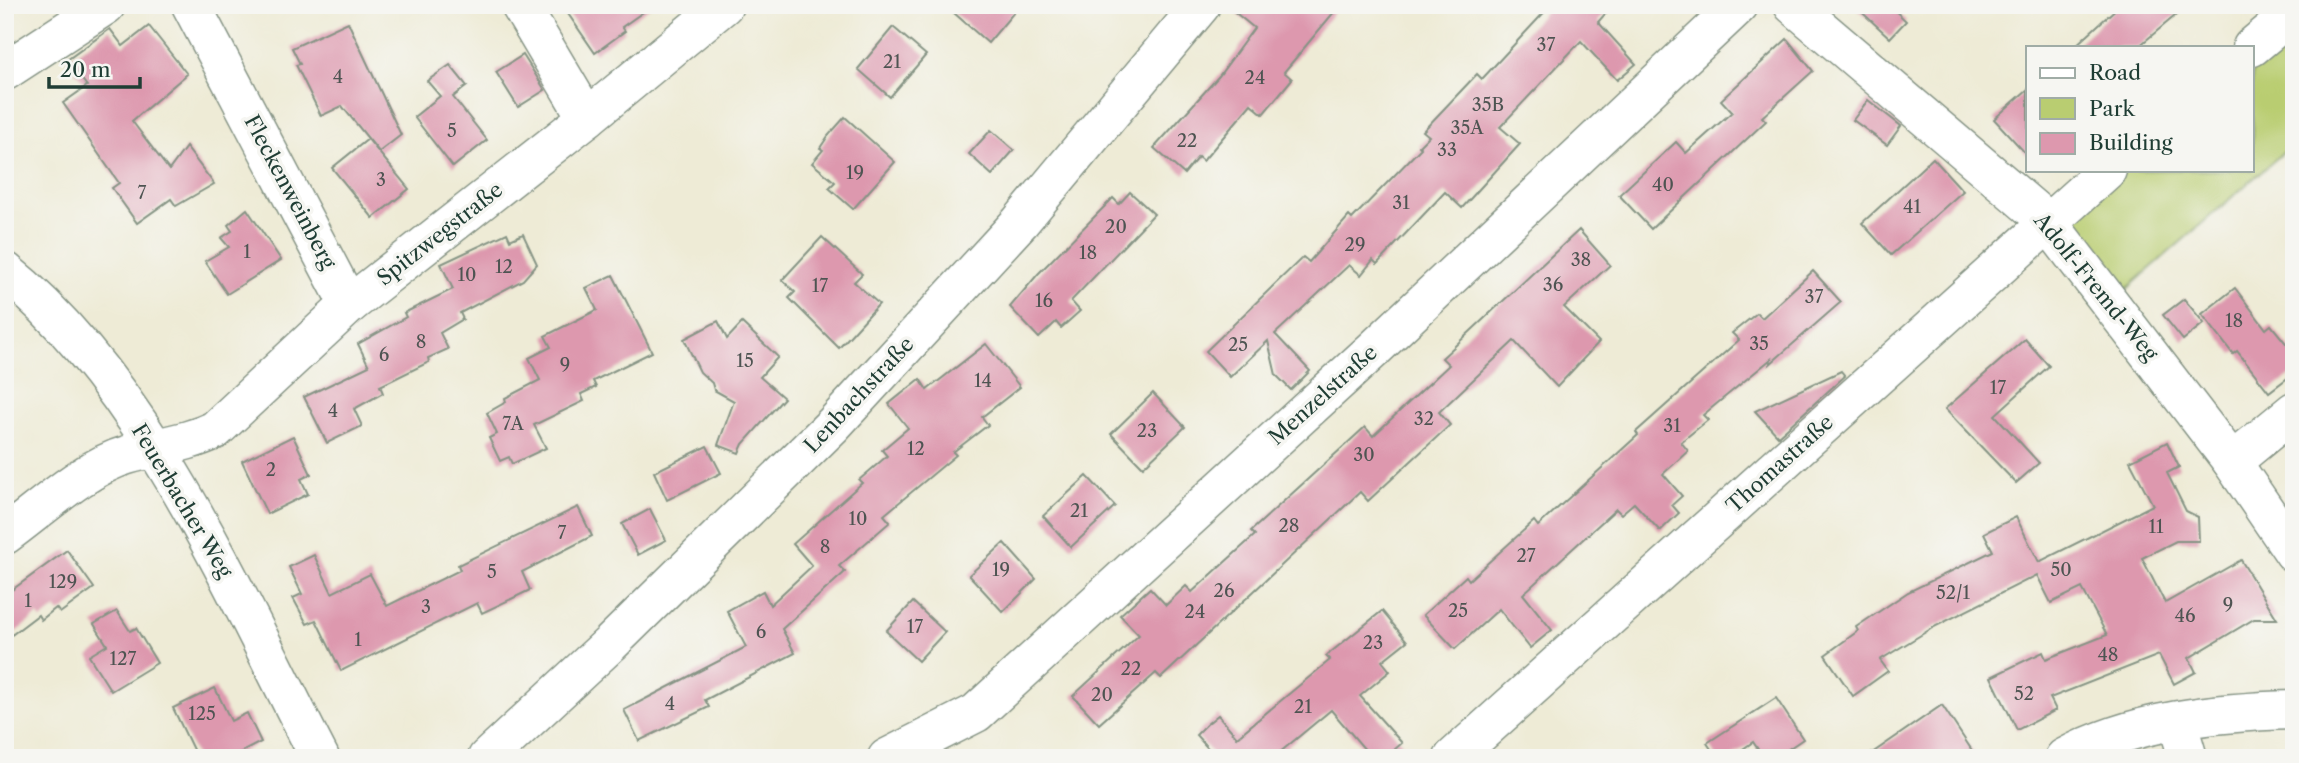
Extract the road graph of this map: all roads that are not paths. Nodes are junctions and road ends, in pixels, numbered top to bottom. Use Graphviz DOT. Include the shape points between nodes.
graph roads {
  1 [pos="106,5"];
  2 [pos="191,5"];
  3 [pos="520,5"];
  4 [pos="724,5"];
  5 [pos="1201,5"];
  6 [pos="1739,5"];
  7 [pos="1793,5"];
  8 [pos="2294,12"];
  9 [pos="2253,46"];
  10 [pos="5,71"];
  11 [pos="587,118"];
  12 [pos="2105,172"];
  13 [pos="2047,221"];
  14 [pos="5,271"];
  15 [pos="349,305"];
  16 [pos="2294,411"];
  17 [pos="153,449"];
  18 [pos="2232,462"];
  19 [pos="5,535"];
  20 [pos="2294,553"];
  21 [pos="2294,709"];
  22 [pos="2177,721"];
  23 [pos="320,758"];
  24 [pos="487,758"];
  25 [pos="887,758"];
  26 [pos="1453,758"];
  27 [pos="2064,758"];
  28 [pos="2188,758"];
  1 -- 10 [label="street"];
  2 -- 15 [label="street, Fleckenweinberg"];
  3 -- 11 [label="street"];
  4 -- 11 [label="street, Spitzwegstraße"];
  5 -- 24 [label="street, Lenbachstraße" via="1020,222 833,425"];
  6 -- 25 [label="street, Menzelstraße" via="1373,350 976,713"];
  7 -- 13 [label="street, Adolf-Fremd-Weg"];
  8 -- 9 [label="street"];
  11 -- 15 [label="street, Spitzwegstraße"];
  12 -- 13 [label="street, Thomastraße"];
  13 -- 18 [label="street, Adolf-Fremd-Weg"];
  13 -- 26 [label="street, Thomastraße"];
  14 -- 17 [label="street, Feuerbacher Weg" via="65,328"];
  15 -- 17 [label="street, Spitzwegstraße" via="215,430 192,441"];
  16 -- 18 [label="street"];
  17 -- 19 [label="street, Spitzwegstraße" via="98,467"];
  17 -- 23 [label="street, Feuerbacher Weg" via="214,548"];
  18 -- 20 [label="street, Adolf-Fremd-Weg"];
  21 -- 22 [label="street"];
  22 -- 27 [label="street" via="2113,735"];
  22 -- 28 [label="street"];
}
